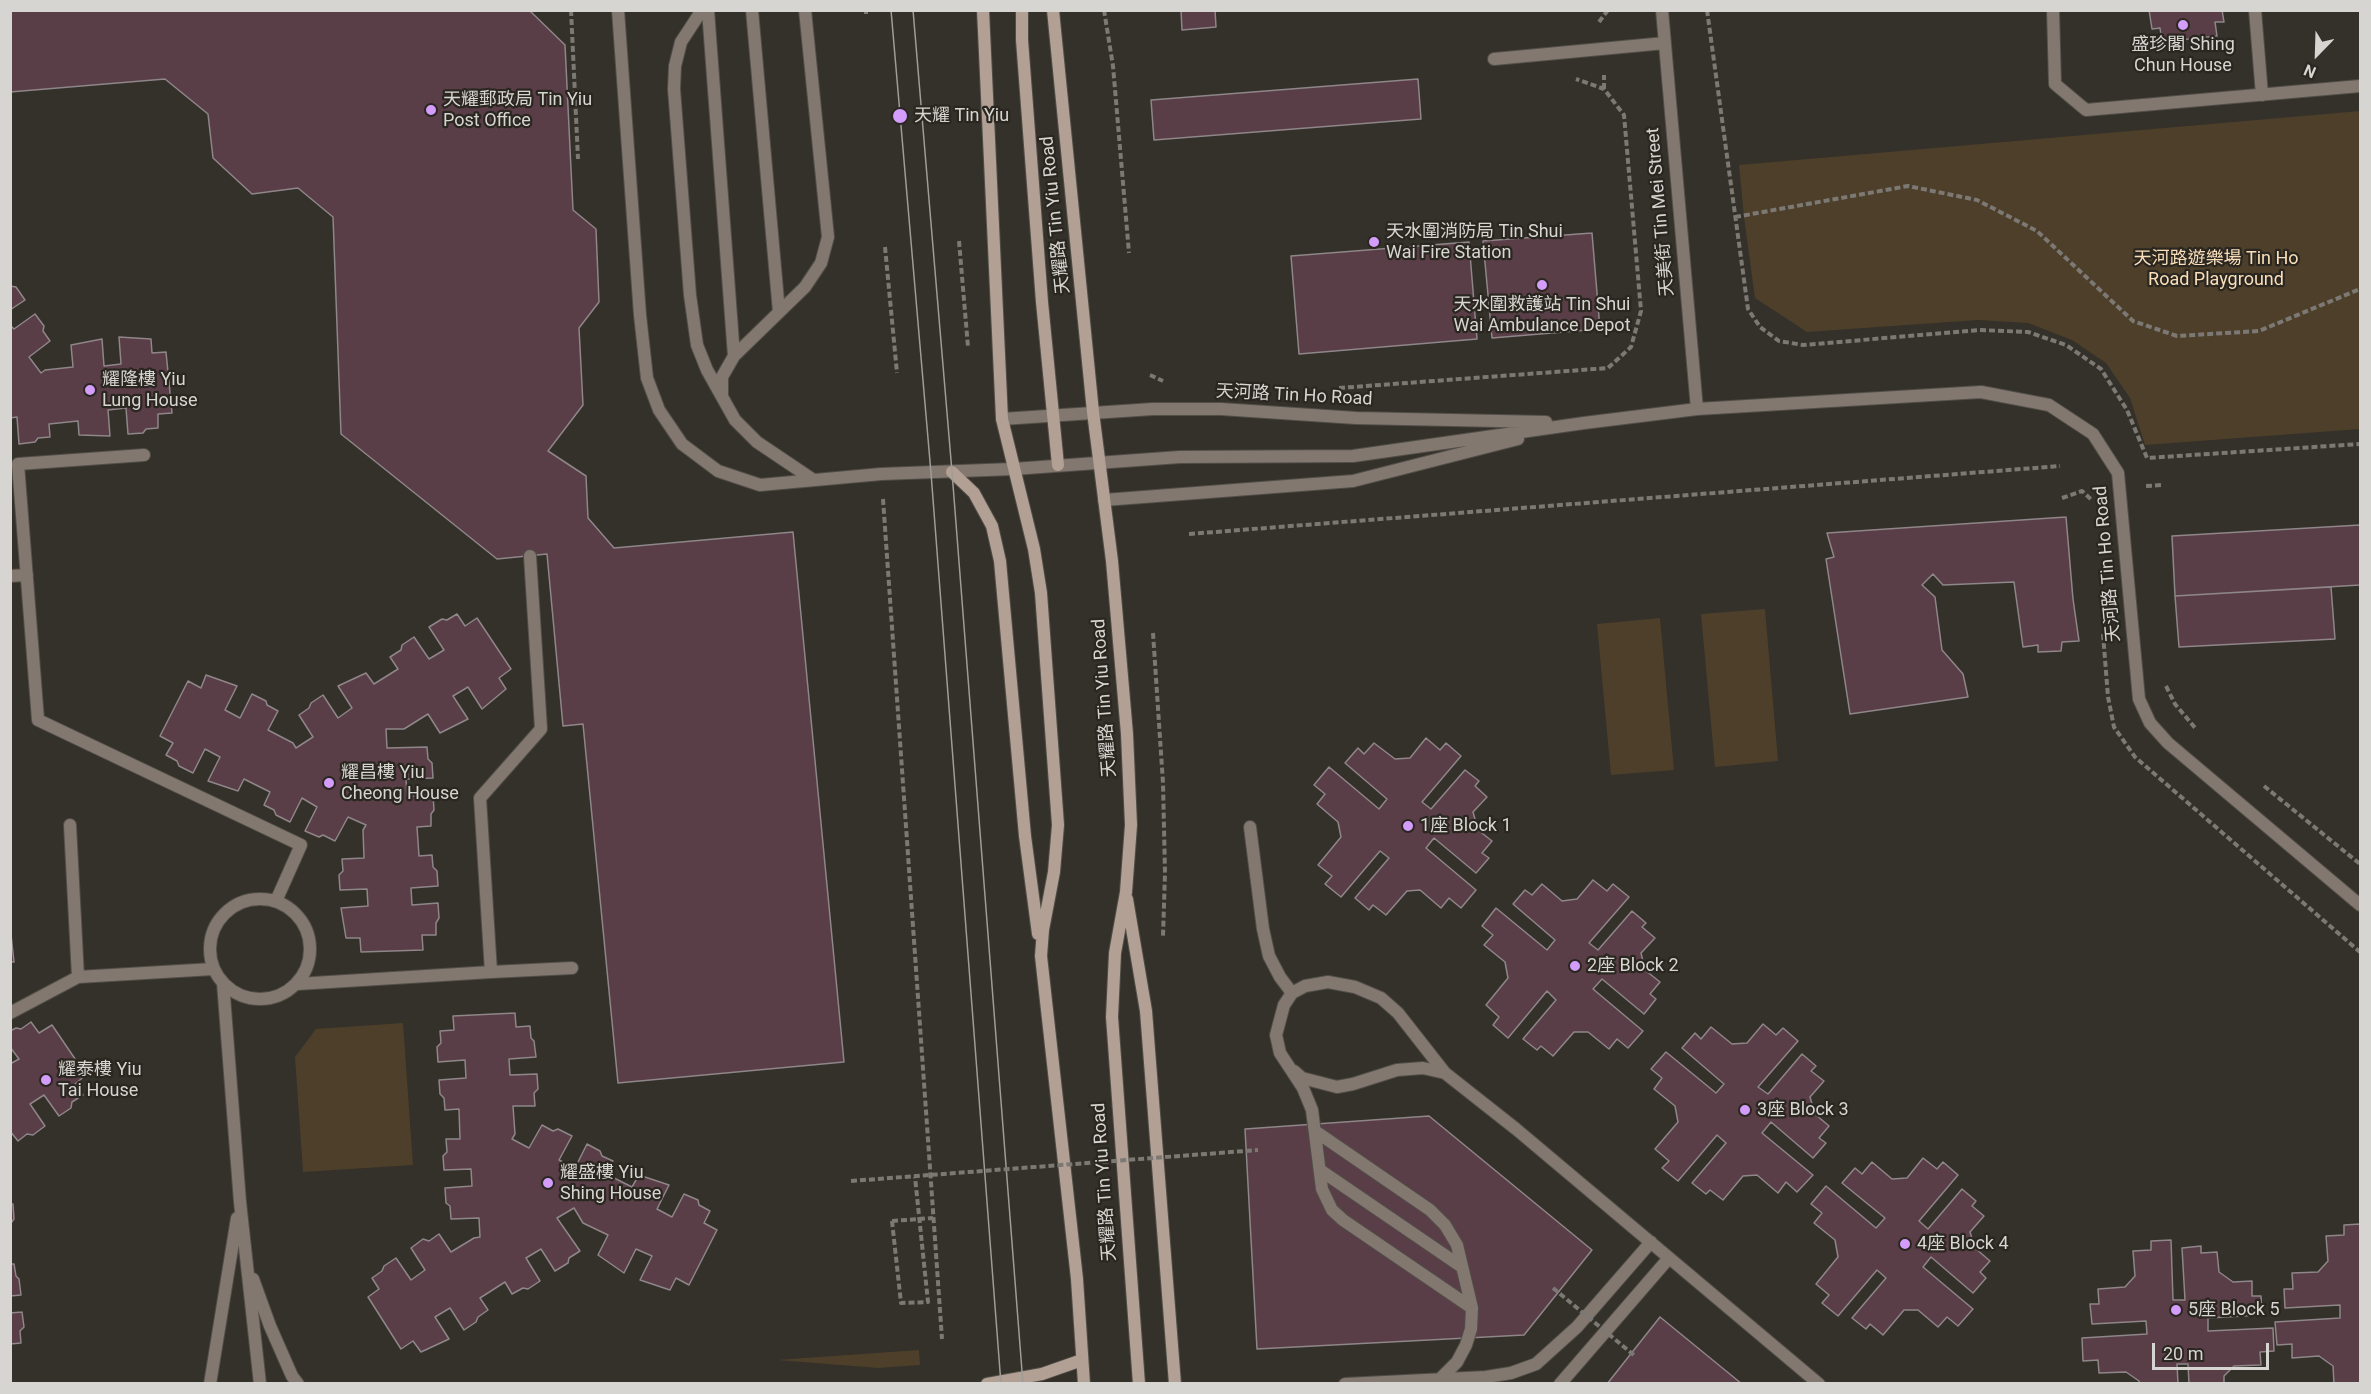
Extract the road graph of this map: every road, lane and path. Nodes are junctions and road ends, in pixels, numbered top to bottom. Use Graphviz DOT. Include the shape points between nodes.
graph roads {
  1 [pos="571,10"];
  2 [pos="618,10"];
  3 [pos="702,10"];
  4 [pos="708,10"];
  5 [pos="752,10"];
  6 [pos="805,10"];
  7 [pos="983,10"];
  8 [pos="1022,10"];
  9 [pos="1053,10"];
  10 [pos="1104,10"];
  11 [pos="1662,10"];
  12 [pos="1707,10"];
  13 [pos="2053,10"];
  14 [pos="2255,10"];
  15 [pos="1665,43"];
  16 [pos="1494,59"];
  17 [pos="1575,79"];
  18 [pos="2361,86"];
  19 [pos="2262,95"];
  20 [pos="578,159"];
  21 [pos="1735,217"];
  22 [pos="959,241"];
  23 [pos="885,247"];
  24 [pos="1128,253"];
  25 [pos="2361,289"];
  26 [pos="779,312"];
  27 [pos="968,347"];
  28 [pos="734,356"];
  29 [pos="897,373"];
  30 [pos="1150,375"];
  31 [pos="1171,384"];
  32 [pos="1336,388"];
  33 [pos="723,398"];
  34 [pos="1697,410"];
  35 [pos="1093,412"];
  36 [pos="1053,416"];
  37 [pos="1002,419"];
  38 [pos="1584,423"];
  39 [pos="2361,444"];
  40 [pos="144,455"];
  41 [pos="1098,463"];
  42 [pos="1058,465"];
  43 [pos="2060,466"];
  44 [pos="1013,469"];
  45 [pos="952,472"];
  46 [pos="881,474"];
  47 [pos="812,479"];
  48 [pos="2163,485"];
  49 [pos="2146,498"];
  50 [pos="1104,500"];
  51 [pos="1189,534"];
  52 [pos="530,556"];
  53 [pos="27,574"];
  54 [pos="10,576"];
  55 [pos="1153,633"];
  56 [pos="2162,677"];
  57 [pos="2201,734"];
  58 [pos="2263,785"];
  59 [pos="70,825"];
  60 [pos="1250,827"];
  61 [pos="2361,864"];
  62 [pos="1126,892"];
  63 [pos="276,902"];
  64 [pos="2361,905"];
  65 [pos="1163,943"];
  66 [pos="1041,956"];
  67 [pos="572,968"];
  68 [pos="213,969"];
  69 [pos="490,972"];
  70 [pos="78,977"];
  71 [pos="223,983"];
  72 [pos="297,984"];
  73 [pos="1292,993"];
  74 [pos="10,1013"];
  75 [pos="1290,1068"];
  76 [pos="1445,1073"];
  77 [pos="1315,1131"];
  78 [pos="1177,1146"];
  79 [pos="1258,1150"];
  80 [pos="1179,1158"];
  81 [pos="1320,1170"];
  82 [pos="915,1177"];
  83 [pos="851,1181"];
  84 [pos="240,1202"];
  85 [pos="933,1218"];
  86 [pos="1651,1242"];
  87 [pos="1669,1258"];
  88 [pos="246,1261"];
  89 [pos="1462,1268"];
  90 [pos="1553,1288"];
  91 [pos="1472,1308"];
  92 [pos="942,1339"];
  93 [pos="1635,1356"];
  94 [pos="1082,1360"];
  95 [pos="1440,1379"];
  96 [pos="210,1383"];
  97 [pos="260,1383"];
  98 [pos="298,1383"];
  99 [pos="987,1383"];
  100 [pos="1084,1383"];
  101 [pos="1139,1383"];
  102 [pos="1175,1383"];
  103 [pos="1345,1383"];
  104 [pos="1560,1383"];
  105 [pos="1819,1383"];
  1 -- 20 [label="path"];
  2 -- 47 [label="street, 天河路 Tin Ho Road" via="640,315 647,378 659,410 682,444 718,471 760,485"];
  3 -- 33 [label="street" via="681,42 674,89 697,345"];
  4 -- 28 [label="street"];
  5 -- 26 [label="street"];
  6 -- 26 [label="street" via="828,237 821,263 805,287"];
  7 -- 37 [label="main road, 天耀路 Tin Yiu Road"];
  8 -- 36 [label="main road"];
  9 -- 35 [label="main road, 天耀路 Tin Yiu Road"];
  10 -- 24 [label="path" via="1113,66"];
  11 -- 15 [label="street, 天美街 Tin Mei Street"];
  12 -- 21 [label="path"];
  13 -- 19 [label="street" via="2055,84 2086,110"];
  14 -- 19 [label="street"];
  15 -- 16 [label="street"];
  15 -- 34 [label="street, 天美街 Tin Mei Street"];
  17 -- 32 [label="path" via="1604,89 1624,115 1641,311 1631,347 1608,368"];
  18 -- 19 [label="street"];
  21 -- 25 [label="path" via="1908,186 1977,200 2037,231 2133,321 2177,336 2259,331"];
  21 -- 39 [label="path" via="1748,309 1760,327 1779,341 1803,345 1980,330 2028,332 2066,345 2101,369 2127,410 2147,459"];
  22 -- 27 [label="path"];
  23 -- 29 [label="path"];
  26 -- 28 [label="street"];
  28 -- 33 [label="street" via="722,377"];
  30 -- 31 [label="path"];
  33 -- 47 [label="street" via="735,420 757,442"];
  34 -- 38 [label="street, 天河路 Tin Ho Road"];
  34 -- 64 [label="street, 天河路 Tin Ho Road" via="1981,392 2049,405 2093,434 2118,473 2139,699 2150,723 2168,743"];
  35 -- 36 [label="street, 天河路 Tin Ho Road"];
  35 -- 38 [label="street, 天河路 Tin Ho Road" via="1221,409 1356,418"];
  35 -- 41 [label="main road, 天耀路 Tin Yiu Road"];
  36 -- 37 [label="street, 天河路 Tin Ho Road"];
  36 -- 42 [label="main road"];
  37 -- 44 [label="main road, 天耀路 Tin Yiu Road"];
  38 -- 41 [label="street, 天河路 Tin Ho Road" via="1353,456 1180,457"];
  38 -- 50 [label="street, 天河路 Tin Ho Road" via="1353,481"];
  40 -- 53 [label="street" via="18,464"];
  41 -- 42 [label="street, 天河路 Tin Ho Road"];
  41 -- 50 [label="main road, 天耀路 Tin Yiu Road"];
  42 -- 44 [label="street, 天河路 Tin Ho Road"];
  43 -- 51 [label="path"];
  44 -- 45 [label="street, 天河路 Tin Ho Road"];
  44 -- 66 [label="main road, 天耀路 Tin Yiu Road" via="1041,593 1058,825"];
  45 -- 46 [label="street, 天河路 Tin Ho Road"];
  45 -- 66 [label="main road" via="974,493 988,518 1000,561 1025,836"];
  46 -- 47 [label="street, 天河路 Tin Ho Road"];
  46 -- 85 [label="path"];
  48 -- 49 [label="path" via="2145,486"];
  50 -- 62 [label="main road, 天耀路 Tin Yiu Road" via="1127,734 1131,825"];
  52 -- 69 [label="street" via="541,729 480,798"];
  53 -- 54 [label="street"];
  53 -- 63 [label="street" via="38,720 301,845"];
  55 -- 65 [label="path" via="1163,783"];
  56 -- 57 [label="path" via="2175,704"];
  58 -- 61 [label="path"];
  59 -- 70 [label="street"];
  60 -- 73 [label="street" via="1269,956"];
  62 -- 101 [label="main road, 天耀路 Tin Yiu Road" via="1115,953 1112,1017"];
  62 -- 102 [label="main road" via="1146,1011"];
  63 -- 68 [label="street" via="260,899 228,909 211,937"];
  63 -- 72 [label="street" via="291,909 309,937 306,970"];
  66 -- 94 [label="main road, 天耀路 Tin Yiu Road" via="1077,1279"];
  67 -- 69 [label="street"];
  68 -- 70 [label="street"];
  68 -- 71 [label="street"];
  69 -- 72 [label="street"];
  70 -- 74 [label="street"];
  71 -- 72 [label="street" via="236,994 252,999 284,994"];
  71 -- 84 [label="street"];
  73 -- 75 [label="street" via="1284,1005 1276,1035 1280,1053"];
  73 -- 76 [label="street" via="1328,982 1381,998 1398,1013"];
  75 -- 76 [label="street" via="1302,1078 1336,1087 1398,1070 1423,1068"];
  75 -- 77 [label="street" via="1312,1110"];
  76 -- 86 [label="street"];
  77 -- 81 [label="street"];
  77 -- 89 [label="street" via="1430,1210 1457,1245"];
  78 -- 80 [label="path"];
  79 -- 82 [label="path, bridge"];
  81 -- 89 [label="street"];
  81 -- 91 [label="street" via="1322,1189 1343,1220"];
  82 -- 83 [label="path, bridge"];
  82 -- 85 [label="path, bridge" via="928,1302 901,1303 892,1221"];
  84 -- 88 [label="street"];
  84 -- 96 [label="street"];
  85 -- 92 [label="path"];
  86 -- 87 [label="street"];
  86 -- 95 [label="street" via="1576,1327 1536,1364 1511,1373"];
  87 -- 104 [label="street"];
  87 -- 105 [label="street"];
  88 -- 97 [label="street"];
  88 -- 98 [label="street" via="270,1326"];
  89 -- 91 [label="street"];
  90 -- 93 [label="path, bridge"];
  91 -- 95 [label="street" via="1466,1345 1457,1362"];
  94 -- 99 [label="main road" via="1041,1374"];
  94 -- 100 [label="main road, 天耀路 Tin Yiu Road"];
  95 -- 103 [label="street"];
}
